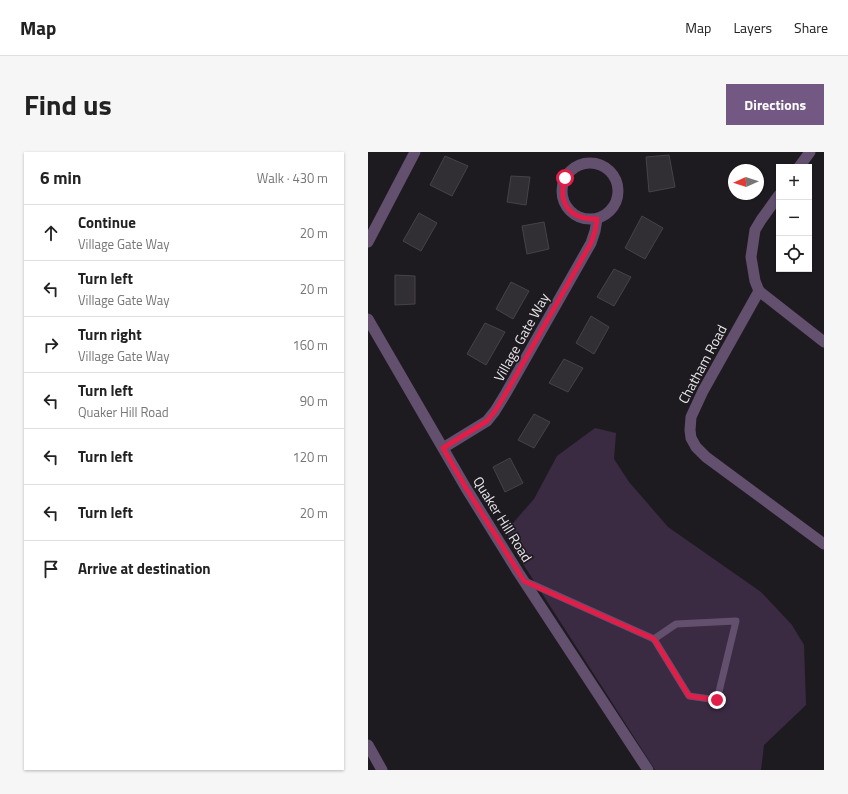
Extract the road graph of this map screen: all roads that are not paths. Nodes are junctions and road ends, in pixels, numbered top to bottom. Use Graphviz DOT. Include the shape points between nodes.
graph roads {
  1 [pos="415,152"];
  2 [pos="810,152"];
  3 [pos="801,164"];
  4 [pos="776,199"];
  5 [pos="597,219"];
  6 [pos="368,242"];
  7 [pos="759,291"];
  8 [pos="368,319"];
  9 [pos="824,342"];
  10 [pos="443,448"];
  11 [pos="824,544"];
  12 [pos="524,581"];
  13 [pos="654,639"];
  14 [pos="368,745"];
  15 [pos="382,770"];
  16 [pos="648,770"];
  1 -- 6 [label="street"];
  2 -- 3 [label="street"];
  4 -- 7 [label="street" via="755,230 751,257"];
  5 -- 5 [label="street" via="613,208 619,191 617,181 605,166 586,163 570,171 562,187 562,196 571,212 579,217"];
  5 -- 10 [label="street, Village Gate Way" via="591,243 495,411 487,421"];
  7 -- 9 [label="street"];
  7 -- 11 [label="street, Chatham Road" via="703,391 691,417 691,438 706,457"];
  8 -- 10 [label="street, Quaker Hill Road"];
  10 -- 12 [label="street, Quaker Hill Road"];
  12 -- 13 [label="lane"];
  12 -- 16 [label="street, Quaker Hill Road"];
  13 -- 13 [label="lane" via="676,624 736,621 717,700 689,696"];
  14 -- 15 [label="street"];
}
